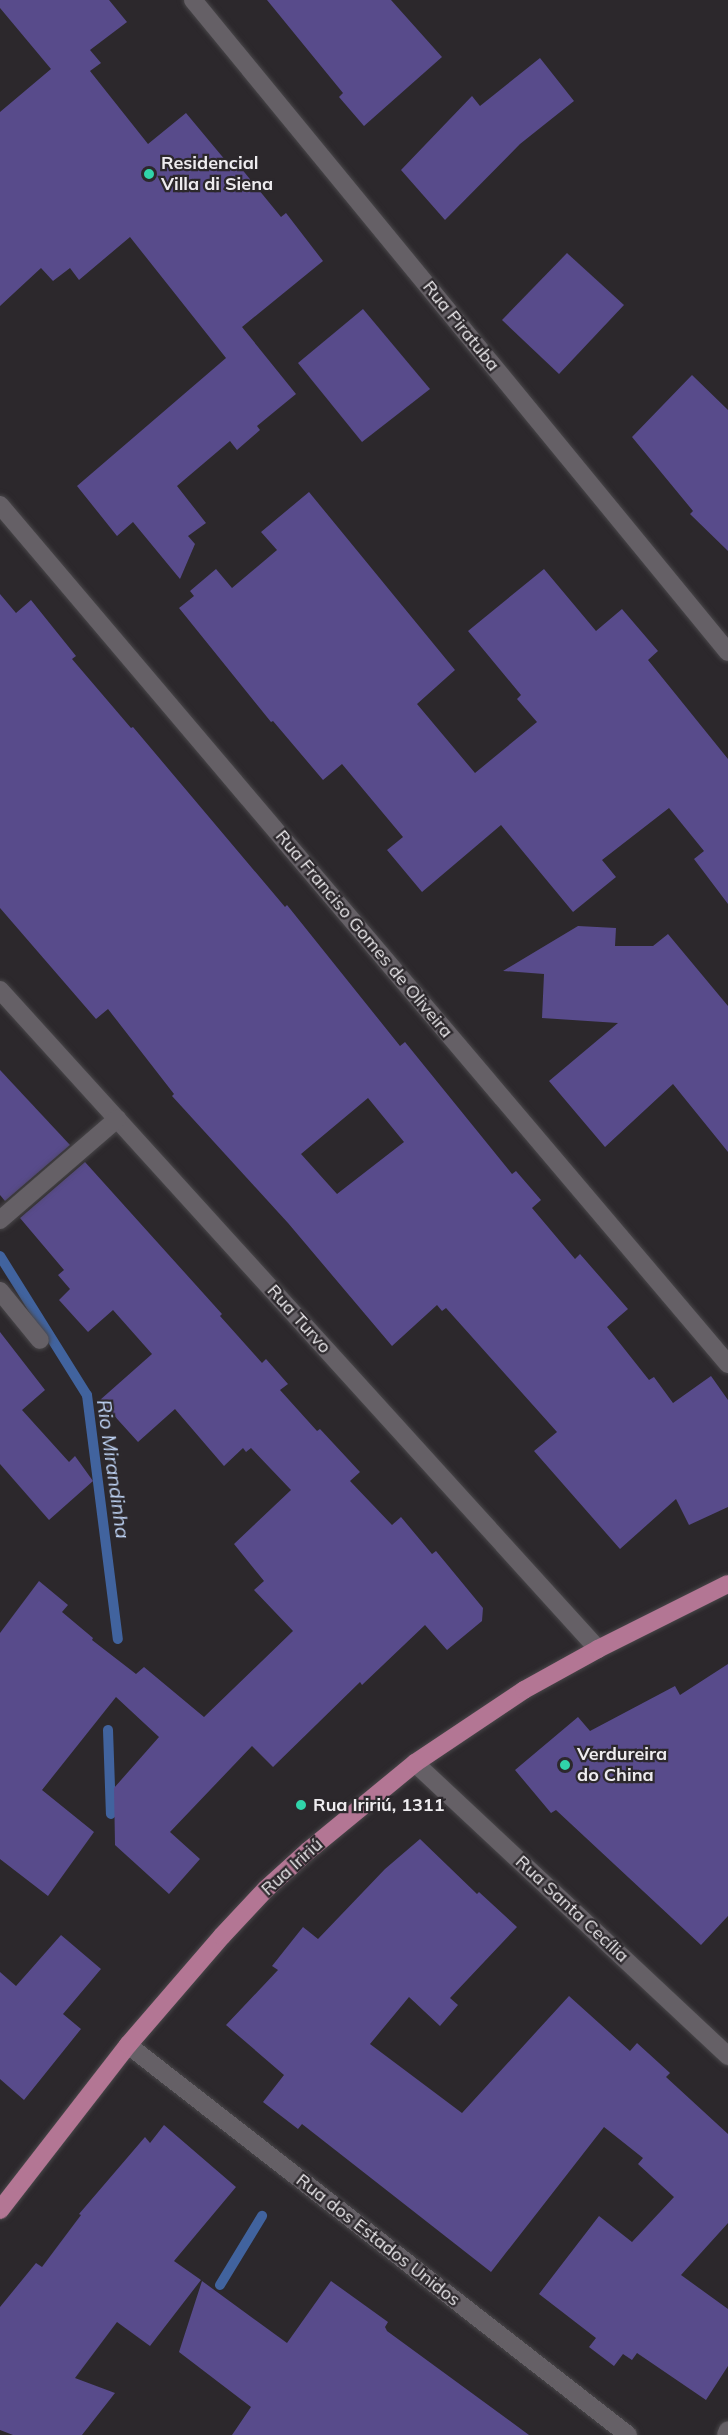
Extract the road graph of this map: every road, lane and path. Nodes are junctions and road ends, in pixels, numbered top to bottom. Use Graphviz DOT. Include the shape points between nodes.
graph roads {
  1 [pos="194,0"];
  2 [pos="0,505"];
  3 [pos="728,652"];
  4 [pos="0,990"];
  5 [pos="117,1119"];
  6 [pos="0,1220"];
  7 [pos="0,1291"];
  8 [pos="40,1340"];
  9 [pos="728,1364"];
  10 [pos="728,1584"];
  11 [pos="598,1649"];
  12 [pos="415,1763"];
  13 [pos="128,2045"];
  14 [pos="728,2056"];
  15 [pos="0,2210"];
  16 [pos="728,2430"];
  17 [pos="628,2435"];
  18 [pos="726,2435"];
  1 -- 3 [label="street, Rua Piratuba"];
  2 -- 9 [label="street, Rua Franciso Gomes de Oliveira"];
  4 -- 5 [label="street, Rua Turvo"];
  5 -- 6 [label="street"];
  5 -- 11 [label="street, Rua Turvo"];
  7 -- 8 [label="street"];
  10 -- 11 [label="main road, Rua Iririú"];
  11 -- 12 [label="main road, Rua Iririú" via="525,1690"];
  12 -- 13 [label="main road, Rua Iririú" via="267,1889"];
  12 -- 14 [label="street, Rua Santa Cecília"];
  13 -- 15 [label="main road, Rua Iririú"];
  13 -- 17 [label="street, Rua dos Estados Unidos"];
  16 -- 18 [label="street"];
}
